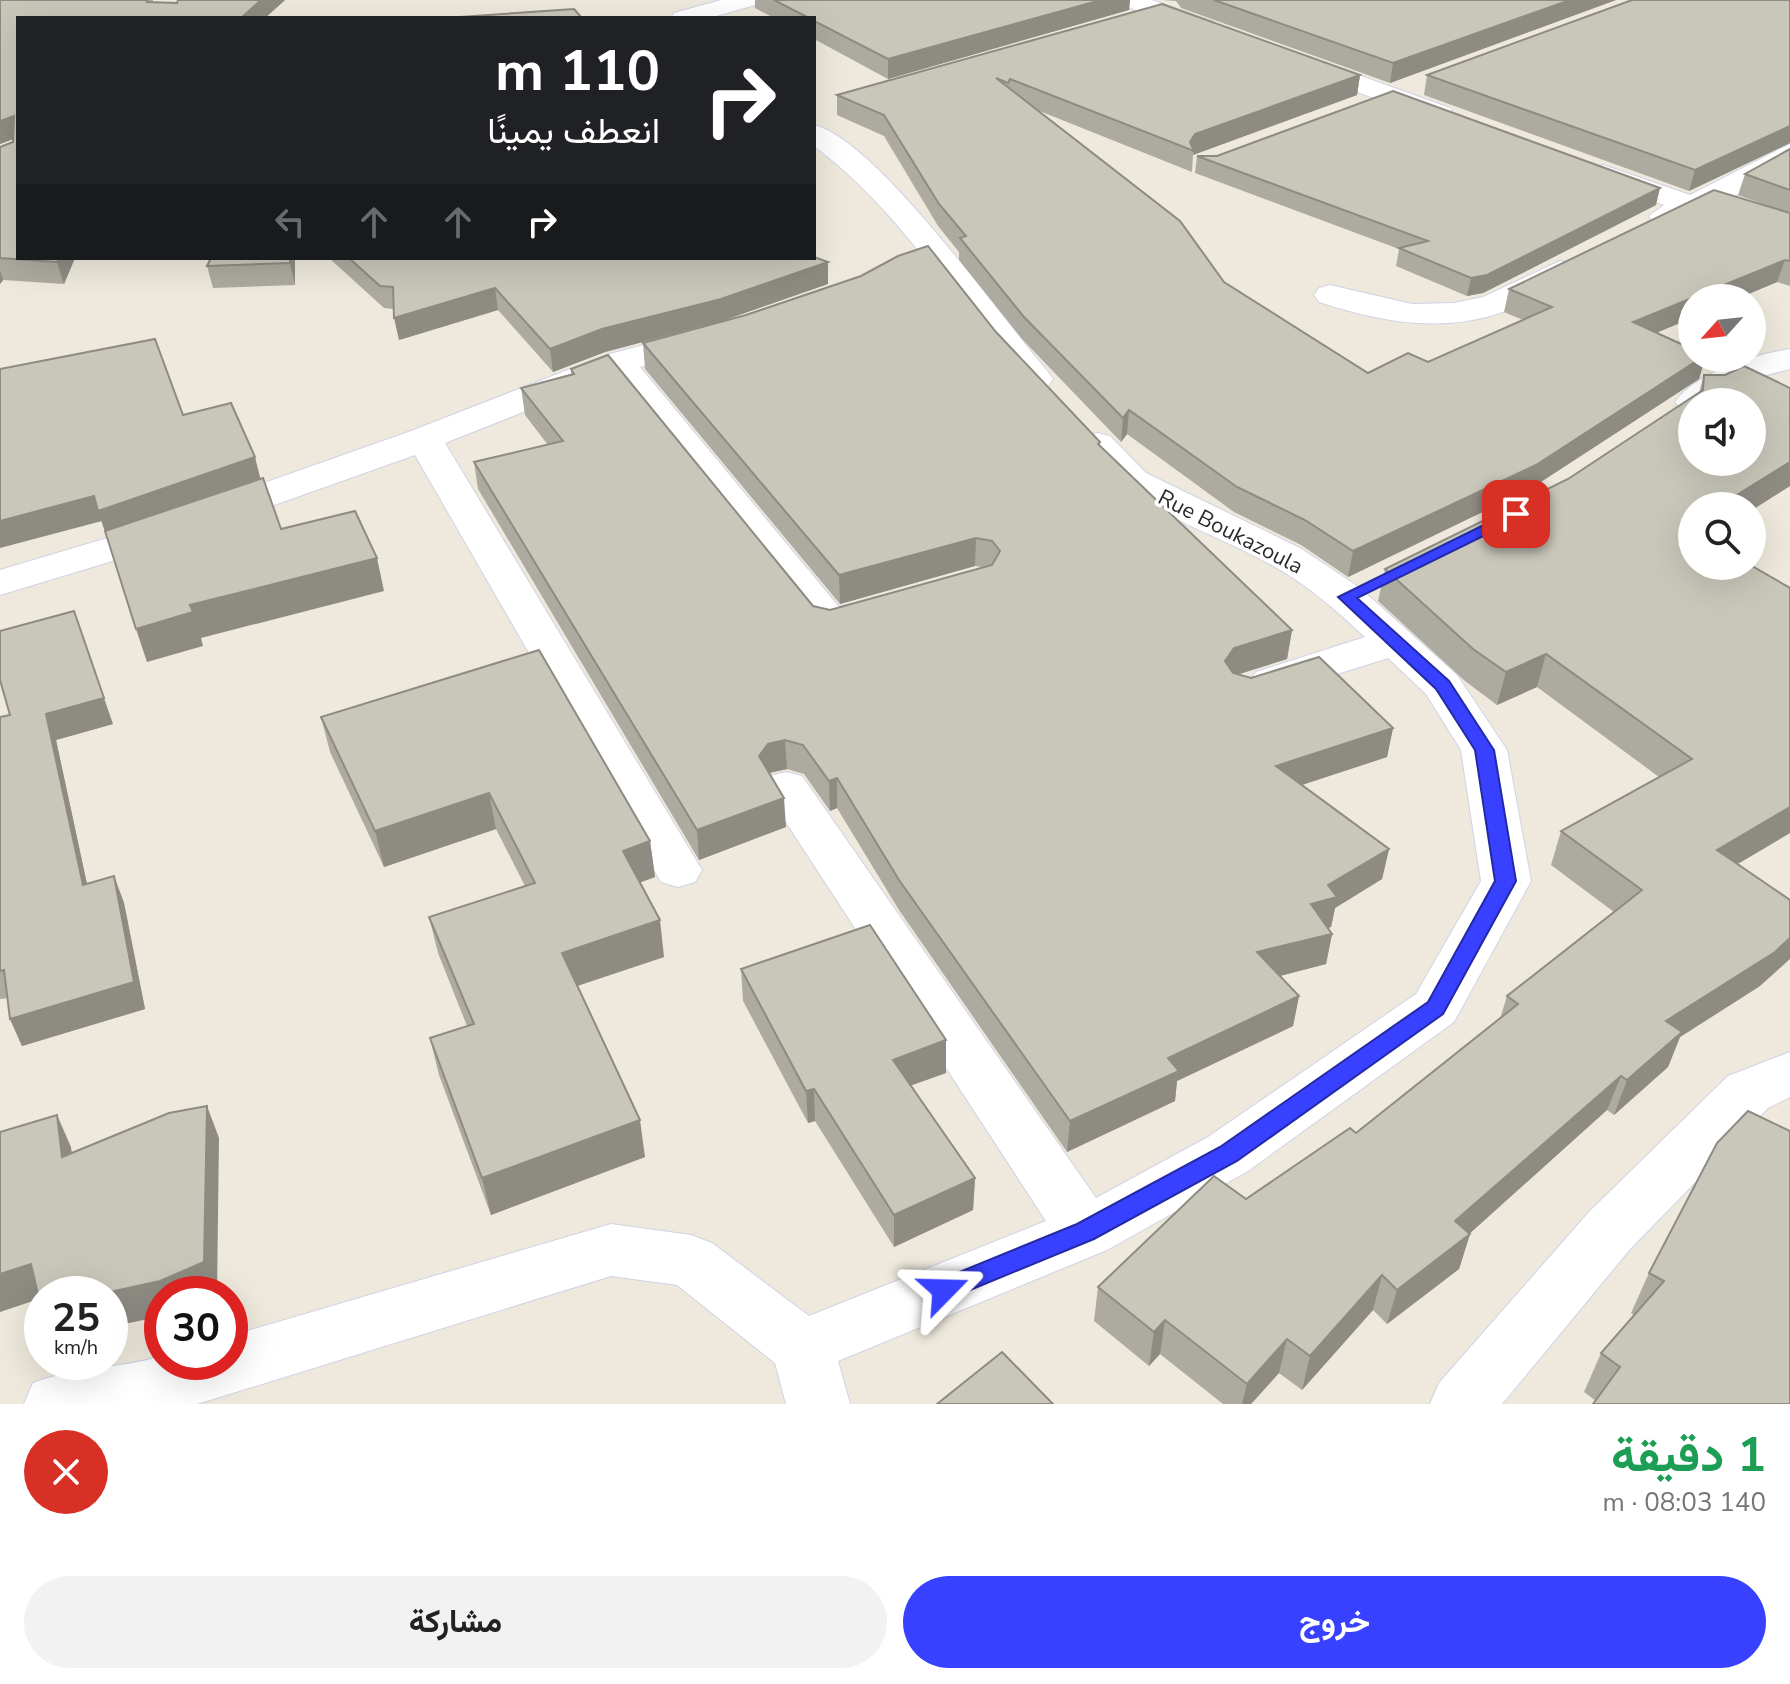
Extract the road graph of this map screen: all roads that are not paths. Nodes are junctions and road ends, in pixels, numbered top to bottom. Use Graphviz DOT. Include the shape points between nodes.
graph roads {
  1 [pos="747,0"];
  2 [pos="1130,0"];
  3 [pos="1197,0"];
  4 [pos="1161,11"];
  5 [pos="690,16"];
  6 [pos="1116,24"];
  7 [pos="1233,38"];
  8 [pos="1276,54"];
  9 [pos="1435,80"];
  10 [pos="1391,96"];
  11 [pos="1348,111"];
  12 [pos="1465,123"];
  13 [pos="816,135"];
  14 [pos="1790,152"];
  15 [pos="1584,166"];
  16 [pos="1697,201"];
  17 [pos="1749,212"];
  18 [pos="1632,233"];
  19 [pos="1590,254"];
  20 [pos="1330,295"];
  21 [pos="735,331"];
  22 [pos="1790,359"];
  23 [pos="618,362"];
  24 [pos="1714,388"];
  25 [pos="424,439"];
  26 [pos="0,583"];
  27 [pos="903,602"];
  28 [pos="1394,642"];
  29 [pos="1246,690"];
  30 [pos="786,787"];
  31 [pos="678,870"];
  32 [pos="1790,1073"];
  33 [pos="1086,1232"];
  34 [pos="810,1376"];
  35 [pos="56,1404"];
  36 [pos="1462,1404"];
  1 -- 5 [label="street"];
  2 -- 4 [label="street"];
  3 -- 4 [label="street"];
  4 -- 6 [label="street"];
  4 -- 7 [label="street"];
  8 -- 10 [label="street"];
  9 -- 10 [label="street"];
  10 -- 11 [label="street"];
  10 -- 12 [label="street"];
  13 -- 28 [label="street, Rue Boukazoula" via="860,170 905,241 1133,481 1360,590"];
  14 -- 16 [label="street"];
  15 -- 16 [label="street"];
  16 -- 17 [label="street"];
  16 -- 18 [label="street"];
  19 -- 20 [label="street" via="1493,304 1437,315 1361,306"];
  21 -- 23 [label="street"];
  22 -- 24 [label="street" via="1774,360"];
  23 -- 25 [label="street"];
  23 -- 27 [label="street" via="830,623"];
  25 -- 26 [label="street" via="128,544"];
  25 -- 31 [label="street"];
  28 -- 29 [label="street"];
  28 -- 33 [label="street, Rue Boukazoula" via="1442,685 1484,750 1506,881 1435,1008 1228,1154"];
  30 -- 33 [label="street"];
  32 -- 36 [label="street" via="1748,1092 1610,1230"];
  33 -- 34 [label="street, Rue Boukazoula"];
  34 -- 35 [label="street" via="691,1261 611,1250 134,1394"];
}
